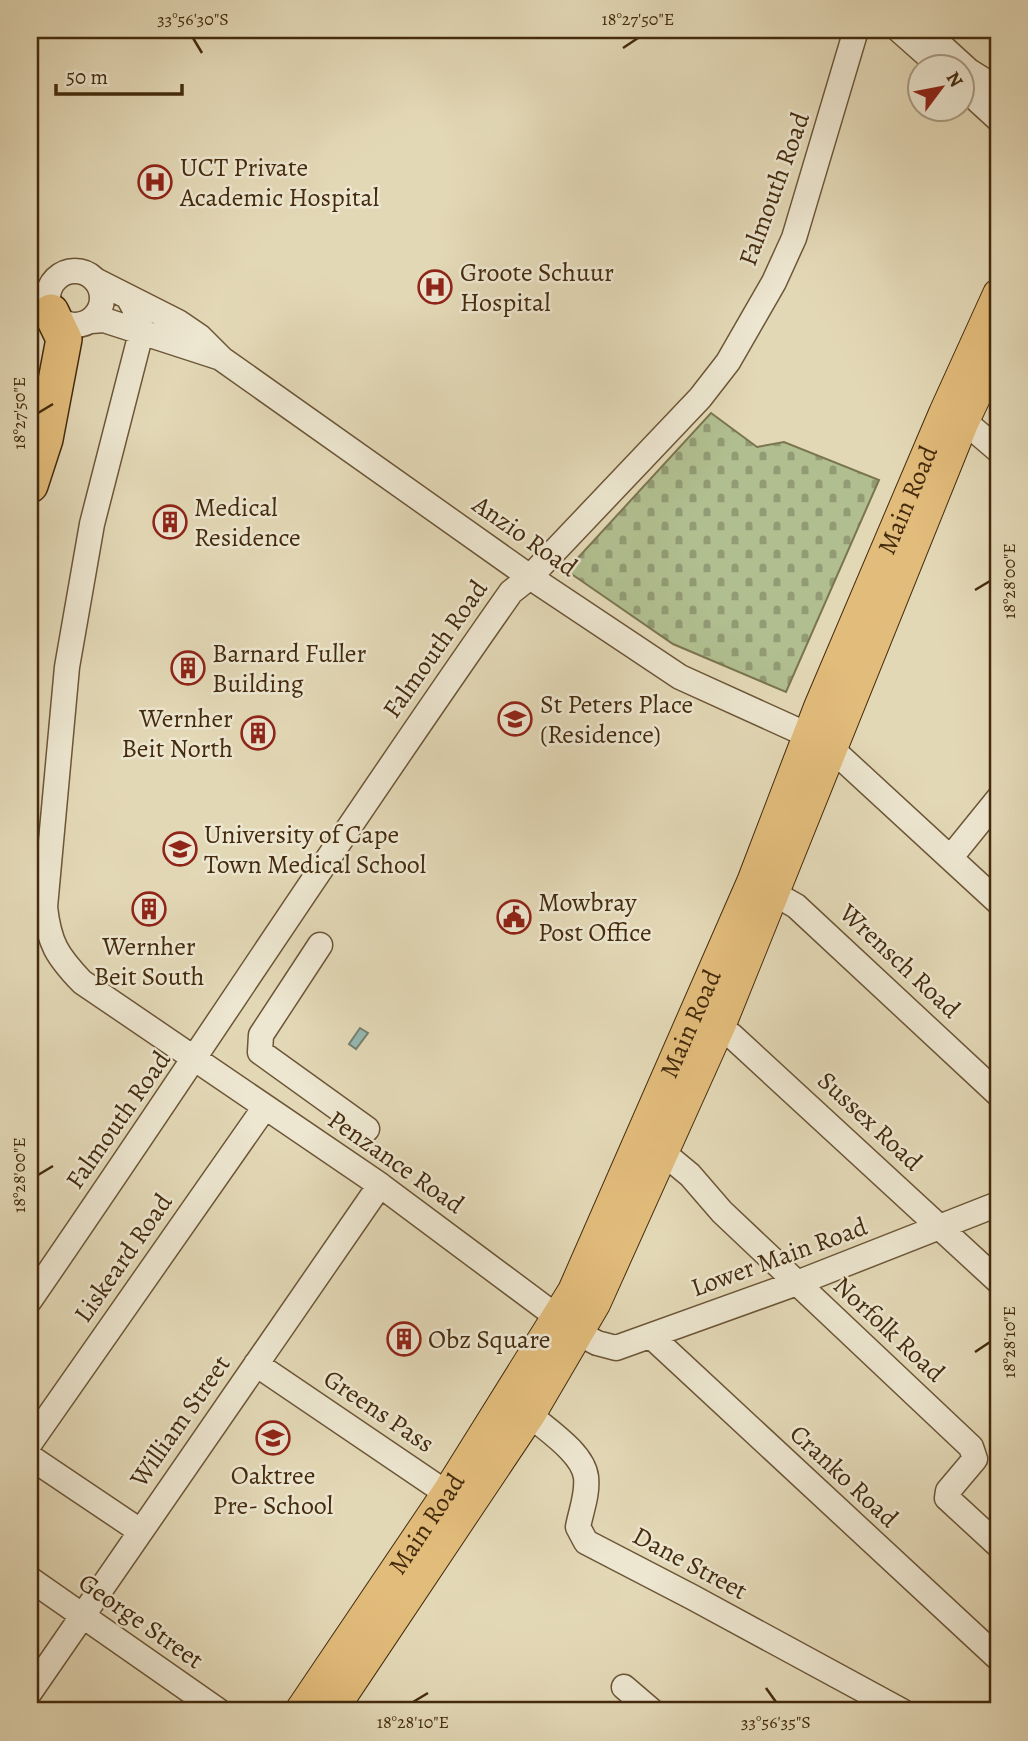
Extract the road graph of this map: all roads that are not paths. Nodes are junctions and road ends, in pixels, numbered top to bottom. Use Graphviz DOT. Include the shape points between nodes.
graph roads {
  1 [pos="856,30"];
  2 [pos="899,30"];
  3 [pos="924,30"];
  4 [pos="924,52"];
  5 [pos="998,89"];
  6 [pos="976,100"];
  7 [pos="998,120"];
  8 [pos="95,280"];
  9 [pos="998,294"];
  10 [pos="128,297"];
  11 [pos="51,312"];
  12 [pos="88,322"];
  13 [pos="141,333"];
  14 [pos="998,349"];
  15 [pos="222,359"];
  16 [pos="954,417"];
  17 [pos="47,429"];
  18 [pos="998,450"];
  19 [pos="30,485"];
  20 [pos="530,577"];
  21 [pos="822,744"];
  22 [pos="998,799"];
  23 [pos="951,857"];
  24 [pos="763,887"];
  25 [pos="998,902"];
  26 [pos="320,945"];
  27 [pos="732,961"];
  28 [pos="687,1032"];
  29 [pos="717,1034"];
  30 [pos="196,1059"];
  31 [pos="679,1085"];
  32 [pos="315,1094"];
  33 [pos="998,1094"];
  34 [pos="265,1107"];
  35 [pos="338,1109"];
  36 [pos="293,1126"];
  37 [pos="367,1129"];
  38 [pos="641,1136"];
  39 [pos="316,1142"];
  40 [pos="666,1152"];
  41 [pos="380,1185"];
  42 [pos="998,1204"];
  43 [pos="941,1228"];
  44 [pos="998,1281"];
  45 [pos="797,1283"];
  46 [pos="30,1300"];
  47 [pos="569,1325"];
  48 [pos="652,1336"];
  49 [pos="256,1364"];
  50 [pos="530,1415"];
  51 [pos="30,1443"];
  52 [pos="30,1457"];
  53 [pos="458,1500"];
  54 [pos="140,1531"];
  55 [pos="998,1544"];
  56 [pos="30,1579"];
  57 [pos="82,1616"];
  58 [pos="998,1658"];
  59 [pos="624,1688"];
  60 [pos="30,1692"];
  61 [pos="323,1707"];
  62 [pos="219,1711"];
  63 [pos="652,1711"];
  64 [pos="902,1711"];
  1 -- 20 [label="street, Falmouth Road" via="794,238 728,362 700,398"];
  2 -- 4 [label="street"];
  3 -- 5 [label="street" via="969,71"];
  6 -- 7 [label="street"];
  8 -- 10 [label="street, Anzio Road"];
  8 -- 11 [label="street" via="83,272 59,275 47,296"];
  8 -- 12 [label="street" via="102,303"];
  9 -- 16 [label="main road, Main Road"];
  10 -- 13 [label="street" via="139,317"];
  10 -- 15 [label="street, Anzio Road" via="178,322"];
  11 -- 12 [label="street" via="65,324"];
  11 -- 17 [label="highway" via="64,339"];
  12 -- 13 [label="street, Anzio Road" via="104,320"];
  12 -- 17 [label="highway" via="73,341"];
  13 -- 15 [label="street, Anzio Road"];
  13 -- 30 [label="street, Penzance Road" via="92,524 67,667 45,907 48,933 58,957 82,982"];
  14 -- 16 [label="main road, Main Road"];
  15 -- 20 [label="street, Anzio Road"];
  16 -- 18 [label="street"];
  16 -- 21 [label="main road, Main Road" via="819,707"];
  17 -- 19 [label="highway"];
  20 -- 21 [label="street, Anzio Road" via="680,677"];
  20 -- 30 [label="street, Falmouth Road" via="510,592 417,726"];
  21 -- 23 [label="street, Anzio Road"];
  21 -- 24 [label="main road, Main Road"];
  22 -- 23 [label="street"];
  23 -- 25 [label="street, Anzio Road"];
  24 -- 27 [label="main road, Main Road"];
  24 -- 33 [label="street, Wrensch Road" via="796,906 843,947"];
  26 -- 32 [label="street" via="258,1043 266,1059"];
  27 -- 28 [label="main road, Main Road"];
  27 -- 29 [label="main road, Main Road"];
  28 -- 29 [label="street, Sussex Road"];
  28 -- 31 [label="main road, Main Road"];
  29 -- 31 [label="main road, Main Road"];
  29 -- 43 [label="street, Sussex Road" via="731,1035 775,1072"];
  30 -- 34 [label="street, Penzance Road"];
  30 -- 46 [label="street, Falmouth Road"];
  31 -- 38 [label="main road, Main Road"];
  31 -- 40 [label="main road, Main Road"];
  32 -- 35 [label="street"];
  32 -- 36 [label="street"];
  34 -- 36 [label="street, Penzance Road"];
  34 -- 51 [label="street, Liskeard Road"];
  35 -- 37 [label="street"];
  35 -- 39 [label="street"];
  36 -- 39 [label="street, Penzance Road"];
  38 -- 40 [label="street, Norfolk Road"];
  38 -- 47 [label="main road, Main Road" via="573,1291"];
  39 -- 41 [label="street, Penzance Road"];
  40 -- 45 [label="street, Norfolk Road"];
  40 -- 47 [label="main road, Main Road"];
  41 -- 47 [label="street, Penzance Road"];
  41 -- 49 [label="street, William Street"];
  42 -- 43 [label="street, Lower Main Road"];
  43 -- 44 [label="street, Sussex Road"];
  43 -- 45 [label="street, Lower Main Road"];
  45 -- 48 [label="street, Lower Main Road"];
  45 -- 55 [label="street, Norfolk Road" via="975,1452 972,1465 947,1498"];
  47 -- 48 [label="street, Lower Main Road" via="597,1343 616,1348"];
  47 -- 50 [label="main road, Main Road"];
  47 -- 53 [label="main road, Main Road"];
  48 -- 58 [label="street, Cranko Road"];
  49 -- 53 [label="street, Greens Pass"];
  49 -- 54 [label="street, William Street"];
  50 -- 53 [label="main road, Main Road"];
  50 -- 64 [label="street, Dane Street" via="578,1458 584,1469 585,1494 578,1527 586,1542"];
  52 -- 54 [label="street"];
  53 -- 61 [label="main road, Main Road"];
  54 -- 57 [label="street, William Street"];
  56 -- 57 [label="street, George Street"];
  57 -- 60 [label="street, William Street"];
  57 -- 62 [label="street, George Street"];
  59 -- 63 [label="street"];
}
